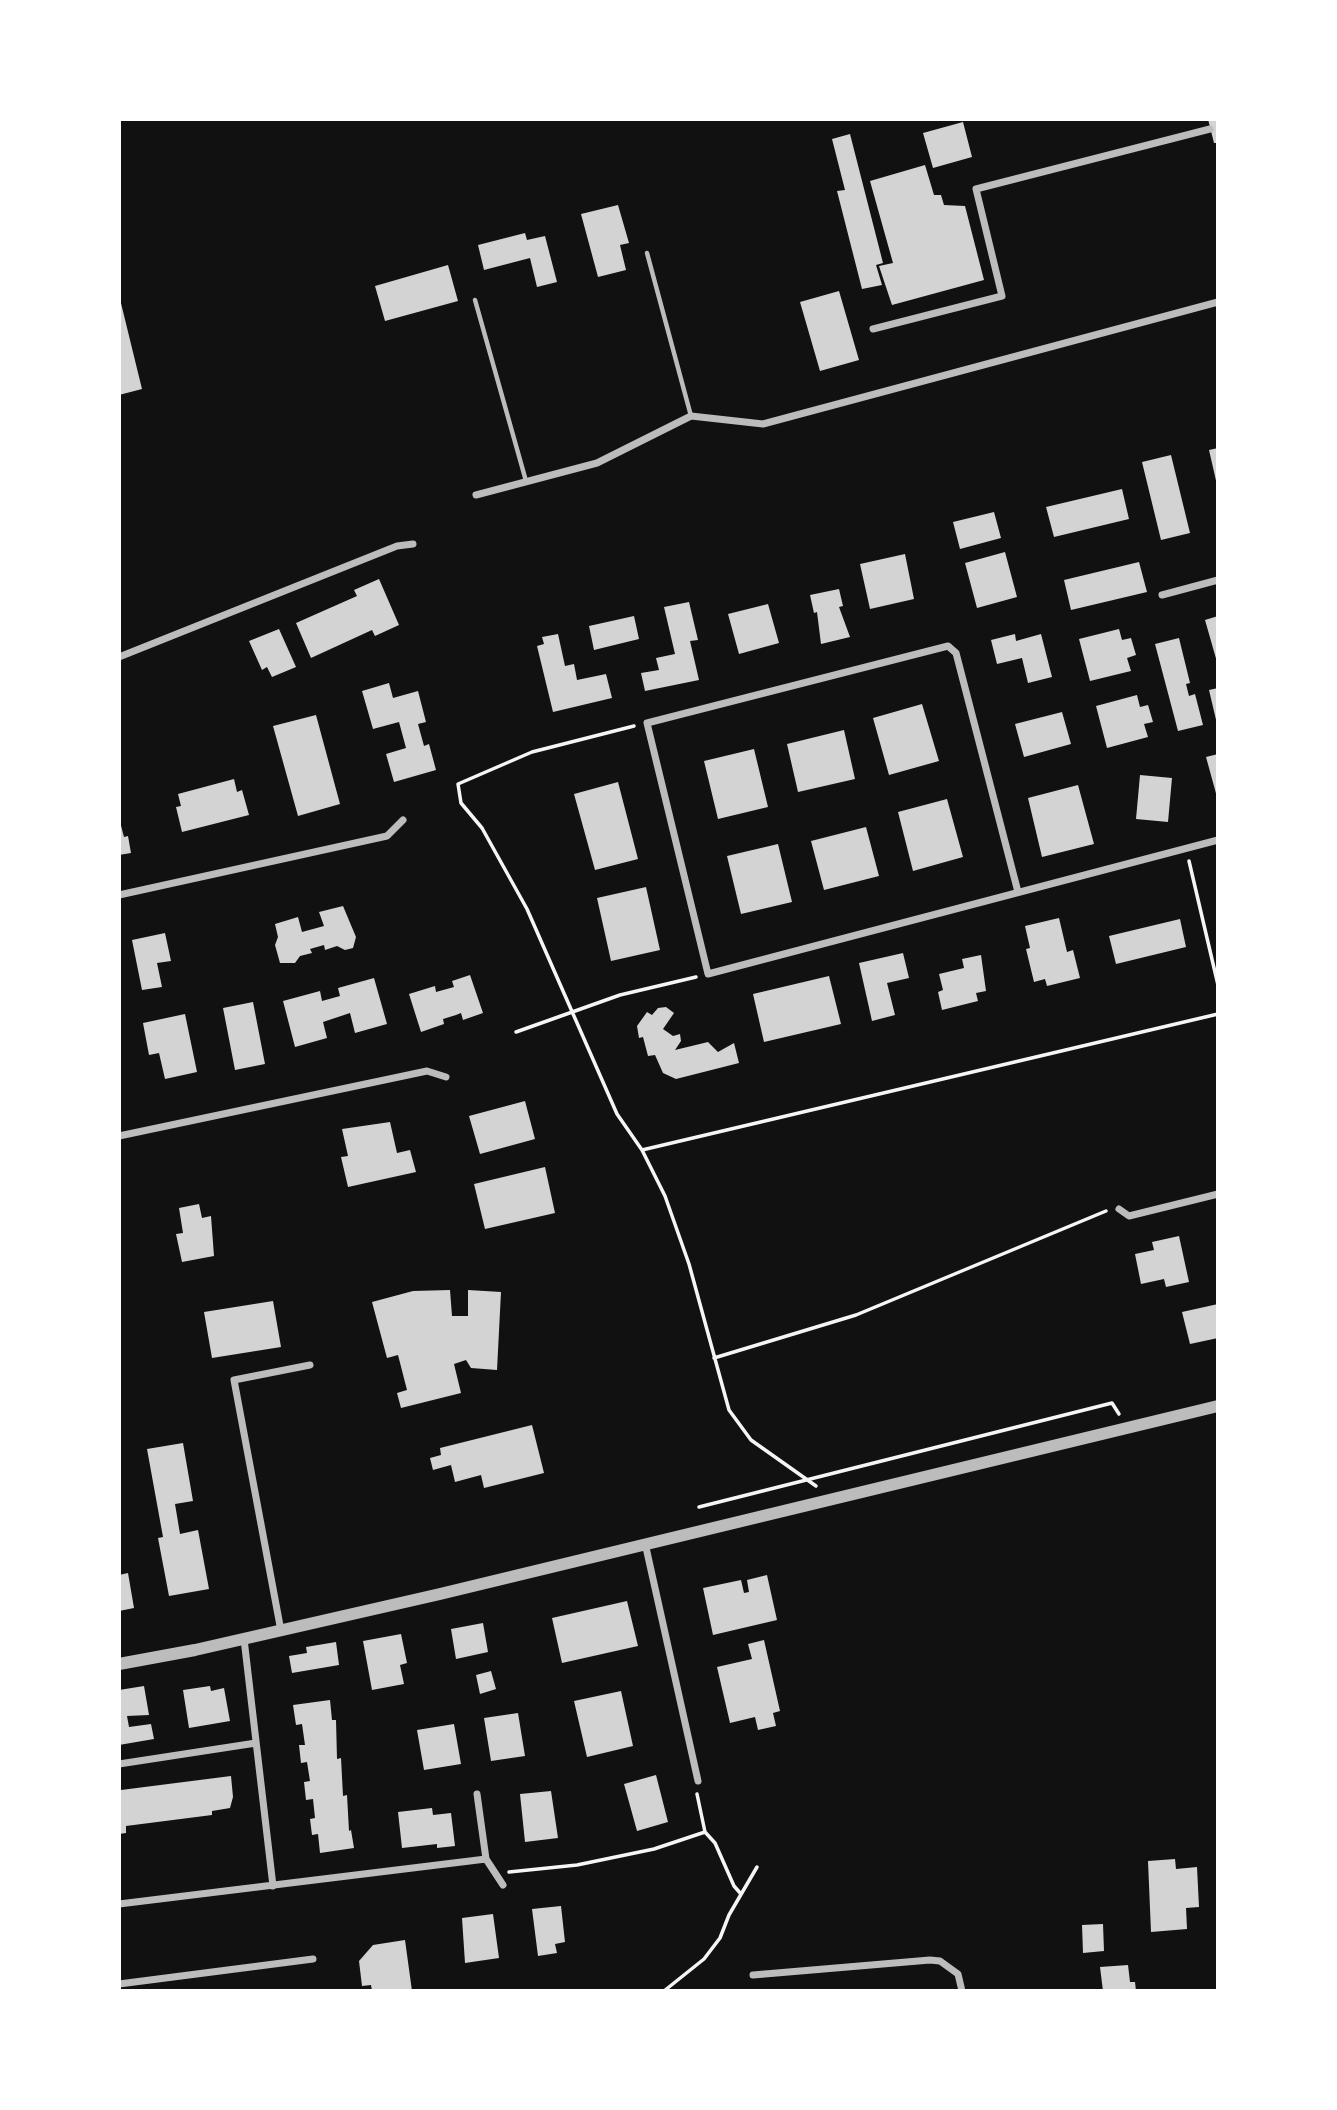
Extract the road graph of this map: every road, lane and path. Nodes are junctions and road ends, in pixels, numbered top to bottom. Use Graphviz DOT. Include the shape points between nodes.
graph roads {
  1 [pos="1210,129"];
  2 [pos="647,253"];
  3 [pos="475,300"];
  4 [pos="1218,302"];
  5 [pos="873,329"];
  6 [pos="691,416"];
  7 [pos="526,481"];
  8 [pos="476,495"];
  9 [pos="413,544"];
  10 [pos="1218,580"];
  11 [pos="1162,594"];
  12 [pos="119,657"];
  13 [pos="647,723"];
  14 [pos="403,820"];
  15 [pos="1218,840"];
  16 [pos="1186,848"];
  17 [pos="1018,892"];
  18 [pos="119,895"];
  19 [pos="708,974"];
  20 [pos="1218,985"];
  21 [pos="572,1012"];
  22 [pos="1218,1014"];
  23 [pos="516,1032"];
  24 [pos="446,1077"];
  25 [pos="119,1136"];
  26 [pos="642,1150"];
  27 [pos="1218,1194"];
  28 [pos="1119,1209"];
  29 [pos="714,1358"];
  30 [pos="310,1365"];
  31 [pos="1218,1406"];
  32 [pos="1131,1411"];
  33 [pos="807,1479"];
  34 [pos="831,1498"];
  35 [pos="699,1507"];
  36 [pos="645,1542"];
  37 [pos="281,1631"];
  38 [pos="244,1639"];
  39 [pos="119,1664"];
  40 [pos="256,1743"];
  41 [pos="119,1764"];
  42 [pos="698,1781"];
  43 [pos="477,1794"];
  44 [pos="705,1832"];
  45 [pos="486,1859"];
  46 [pos="757,1867"];
  47 [pos="495,1873"];
  48 [pos="503,1885"];
  49 [pos="273,1886"];
  50 [pos="741,1894"];
  51 [pos="119,1904"];
  52 [pos="313,1959"];
  53 [pos="753,1975"];
  54 [pos="119,1984"];
  55 [pos="664,1991"];
  56 [pos="962,1991"];
  1 -- 5 [label="street" via="976,189 1002,296"];
  2 -- 6 [label="lane"];
  3 -- 7 [label="lane"];
  4 -- 6 [label="street" via="763,424"];
  6 -- 7 [label="street" via="597,463"];
  7 -- 8 [label="street"];
  9 -- 12 [label="street" via="397,546"];
  10 -- 11 [label="street"];
  13 -- 17 [label="street" via="948,646 956,653"];
  13 -- 19 [label="street"];
  13 -- 21 [label="path" via="532,752 458,784 461,803 482,828 527,909"];
  14 -- 18 [label="street" via="387,836"];
  15 -- 16 [label="street"];
  16 -- 17 [label="street"];
  16 -- 20 [label="path"];
  17 -- 19 [label="street"];
  19 -- 21 [label="path"];
  21 -- 23 [label="path"];
  21 -- 26 [label="path" via="617,1114"];
  22 -- 26 [label="path"];
  24 -- 25 [label="street" via="428,1071"];
  26 -- 29 [label="path" via="677,1230"];
  27 -- 28 [label="street" via="1129,1216"];
  28 -- 29 [label="path" via="1098,1213 856,1315"];
  29 -- 33 [label="path" via="729,1410 741,1428"];
  30 -- 37 [label="street" via="234,1380"];
  31 -- 34 [label="street"];
  32 -- 33 [label="path" via="1119,1415 1112,1403"];
  33 -- 34 [label="path"];
  33 -- 35 [label="path"];
  34 -- 36 [label="street"];
  36 -- 37 [label="street"];
  36 -- 42 [label="street"];
  37 -- 38 [label="street"];
  38 -- 39 [label="street"];
  38 -- 40 [label="street"];
  40 -- 41 [label="street"];
  40 -- 49 [label="street"];
  42 -- 44 [label="path" via="696,1801"];
  43 -- 45 [label="street"];
  44 -- 47 [label="path" via="654,1849 577,1865"];
  44 -- 50 [label="path" via="716,1843"];
  45 -- 47 [label="street"];
  45 -- 49 [label="street"];
  46 -- 50 [label="path"];
  47 -- 48 [label="street"];
  49 -- 51 [label="street"];
  50 -- 55 [label="path" via="720,1938 704,1959"];
  52 -- 54 [label="street"];
  53 -- 56 [label="street" via="930,1960 940,1961 958,1974"];
}
